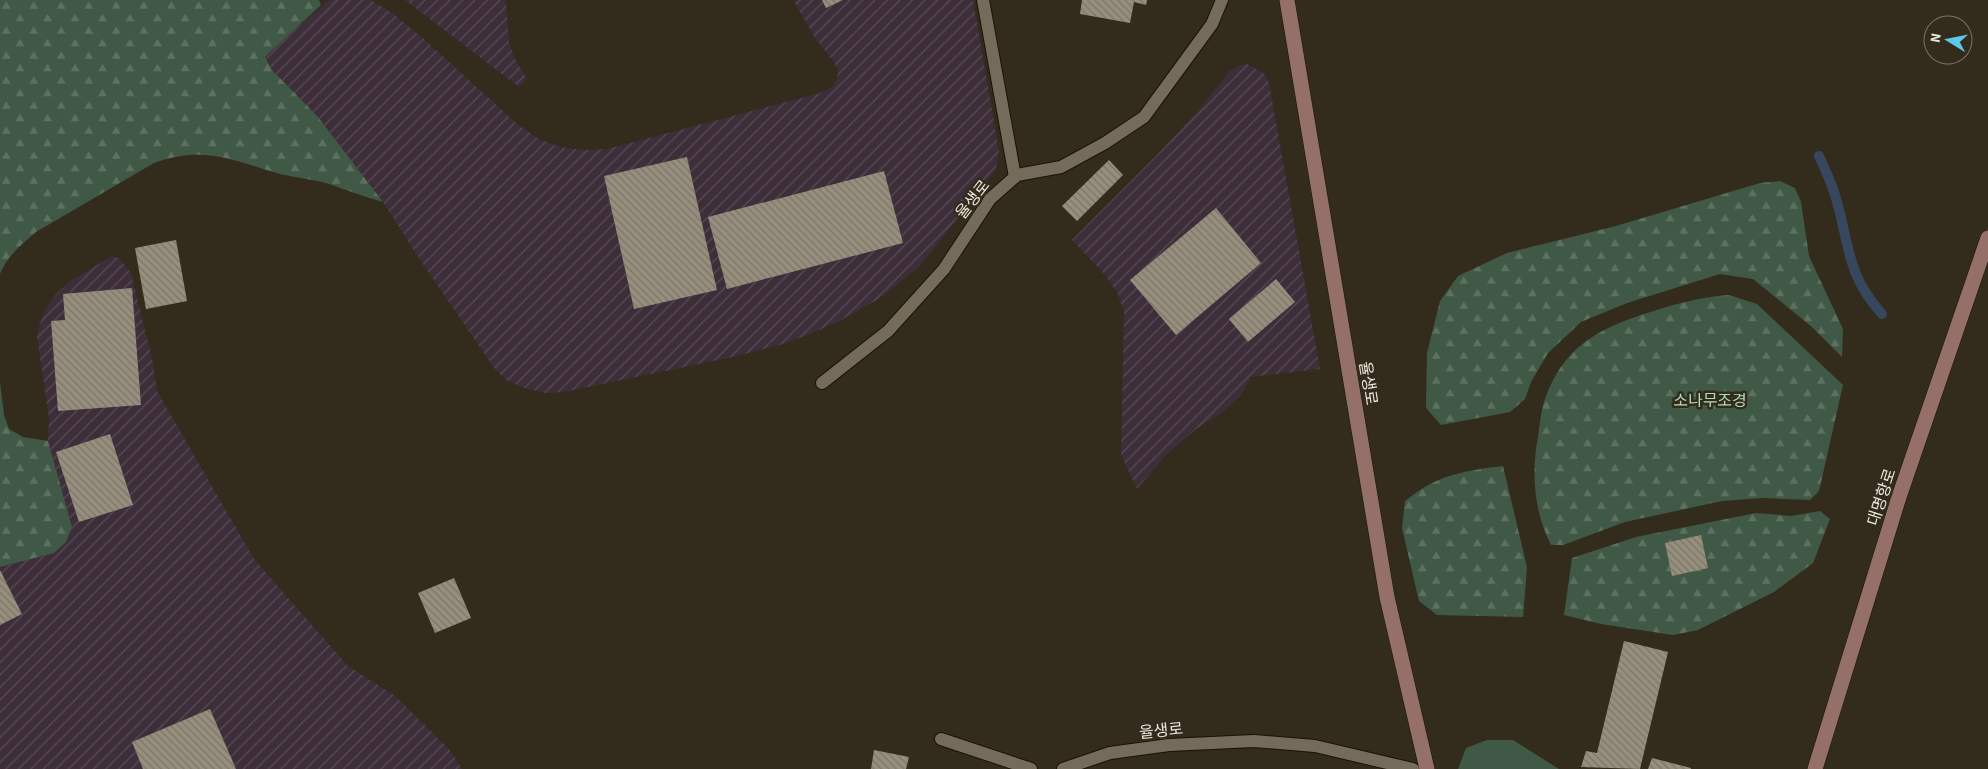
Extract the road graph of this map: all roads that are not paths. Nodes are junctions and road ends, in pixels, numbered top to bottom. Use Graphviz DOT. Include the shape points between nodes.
graph roads {
  1 [pos="983,0"];
  2 [pos="1222,0"];
  3 [pos="1287,0"];
  4 [pos="1014,177"];
  5 [pos="1988,238"];
  6 [pos="822,383"];
  7 [pos="941,739"];
  8 [pos="1031,769"];
  9 [pos="1063,769"];
  10 [pos="1413,769"];
  11 [pos="1427,769"];
  12 [pos="1815,769"];
  1 -- 4 [label="lane"];
  2 -- 4 [label="lane, 율생로" via="1212,24 1144,118 1061,166"];
  3 -- 11 [label="street, 율생로" via="1387,597"];
  4 -- 6 [label="lane, 율생로" via="990,199 944,269 888,331"];
  5 -- 12 [label="street, 대명항로" via="1899,497"];
  7 -- 8 [label="lane"];
  9 -- 10 [label="lane, 율생로" via="1110,754 1170,745 1254,741 1315,746"];
}
